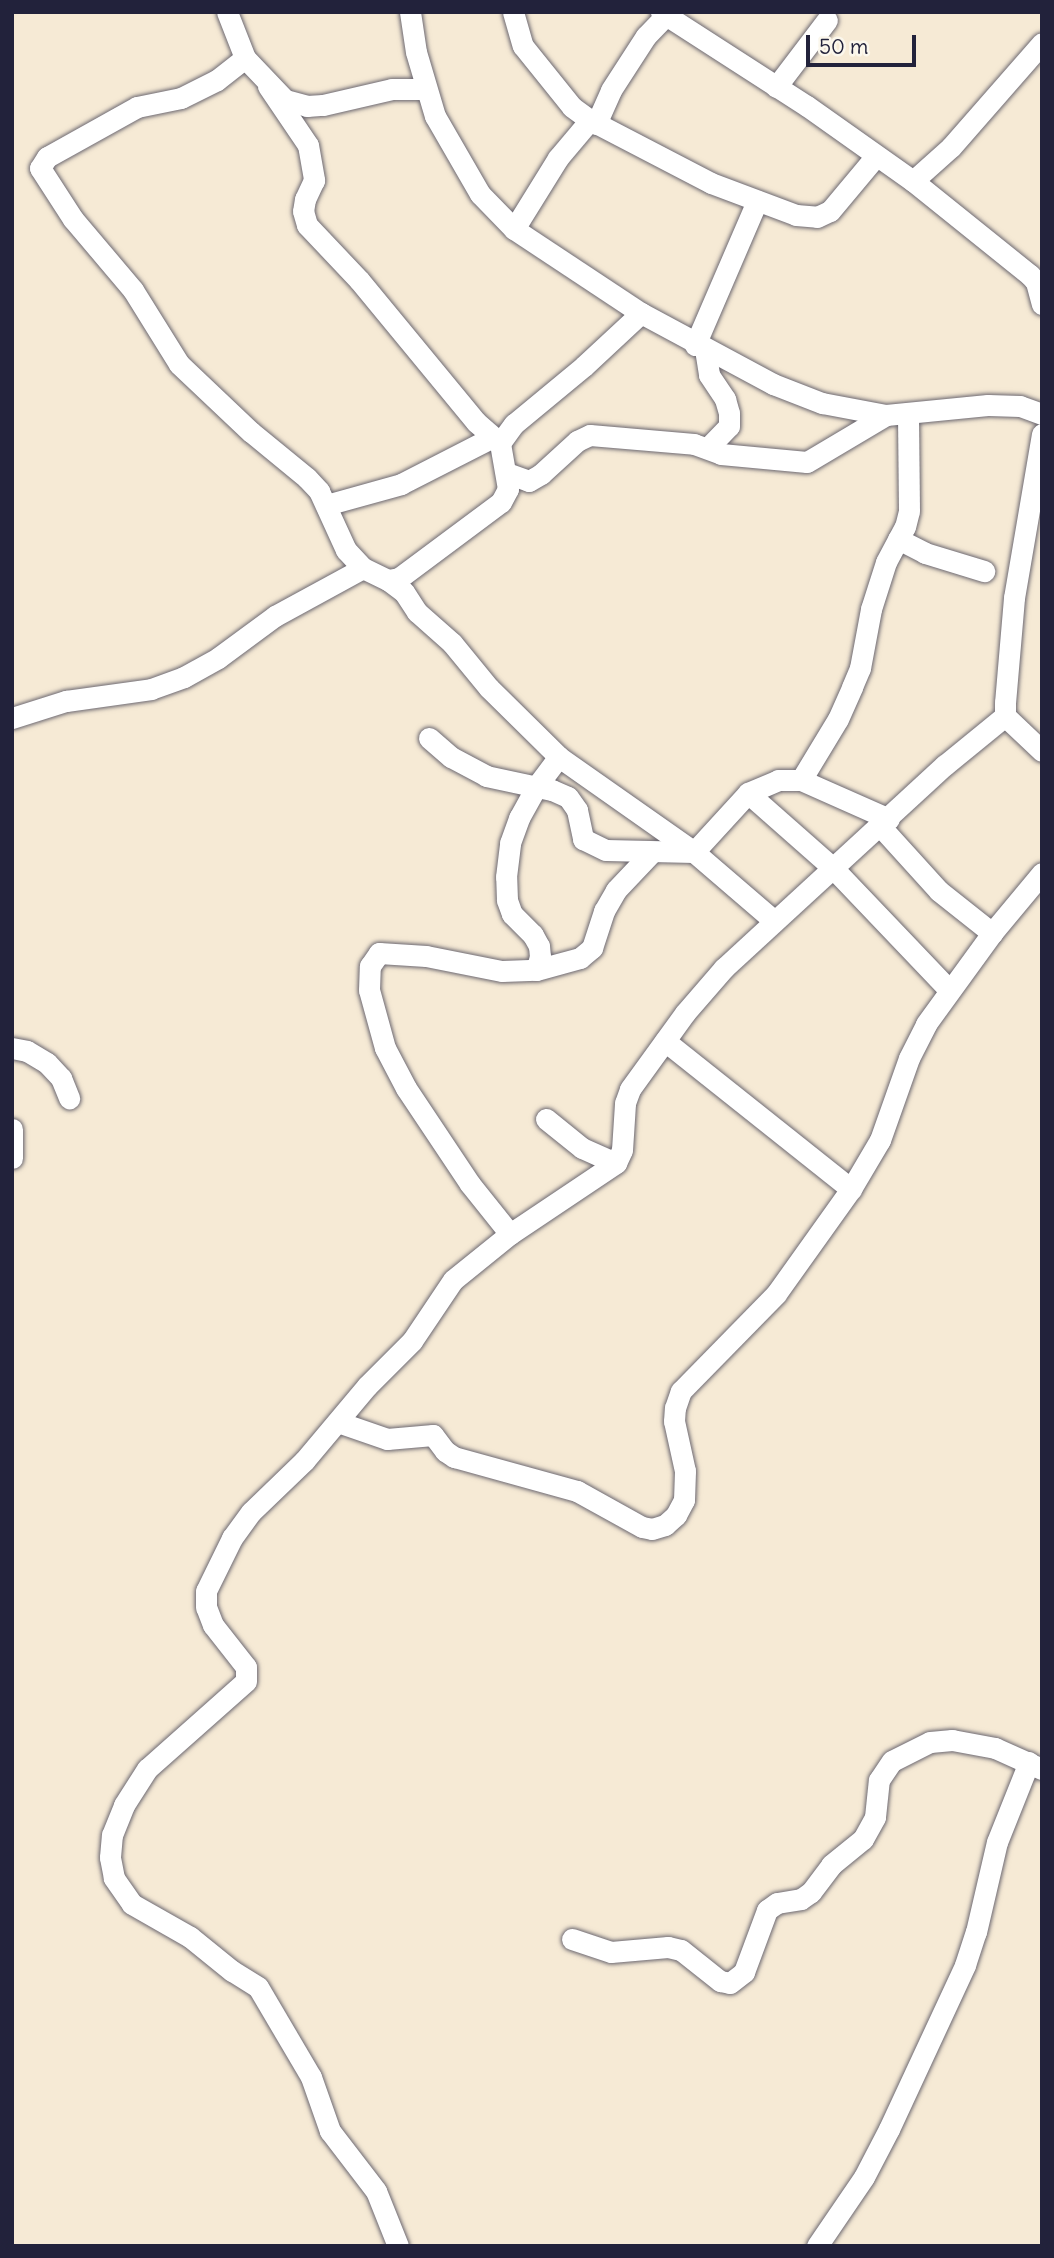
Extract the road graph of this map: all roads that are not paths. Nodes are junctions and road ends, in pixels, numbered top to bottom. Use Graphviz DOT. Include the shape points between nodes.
graph roads {
  1 [pos="227,12"];
  2 [pos="410,12"];
  3 [pos="513,12"];
  4 [pos="665,13"];
  5 [pos="827,20"];
  6 [pos="1042,43"];
  7 [pos="245,58"];
  8 [pos="268,86"];
  9 [pos="776,87"];
  10 [pos="426,89"];
  11 [pos="593,122"];
  12 [pos="876,156"];
  13 [pos="913,181"];
  14 [pos="757,201"];
  15 [pos="514,229"];
  16 [pos="1039,280"];
  17 [pos="1042,304"];
  18 [pos="641,313"];
  19 [pos="700,347"];
  20 [pos="908,414"];
  21 [pos="1042,414"];
  22 [pos="886,415"];
  23 [pos="1042,434"];
  24 [pos="496,440"];
  25 [pos="708,448"];
  26 [pos="507,473"];
  27 [pos="326,505"];
  28 [pos="898,539"];
  29 [pos="363,568"];
  30 [pos="985,571"];
  31 [pos="388,580"];
  32 [pos="12,718"];
  33 [pos="1007,719"];
  34 [pos="1042,737"];
  35 [pos="429,738"];
  36 [pos="1042,751"];
  37 [pos="559,757"];
  38 [pos="801,780"];
  39 [pos="536,786"];
  40 [pos="748,793"];
  41 [pos="885,823"];
  42 [pos="652,852"];
  43 [pos="694,852"];
  44 [pos="832,867"];
  45 [pos="1042,873"];
  46 [pos="773,920"];
  47 [pos="992,933"];
  48 [pos="536,970"];
  49 [pos="949,990"];
  50 [pos="665,1041"];
  51 [pos="12,1048"];
  52 [pos="69,1098"];
  53 [pos="546,1119"];
  54 [pos="12,1129"];
  55 [pos="12,1158"];
  56 [pos="616,1163"];
  57 [pos="851,1189"];
  58 [pos="510,1234"];
  59 [pos="338,1422"];
  60 [pos="1035,1766"];
  61 [pos="572,1938"];
  62 [pos="398,2246"];
  63 [pos="817,2246"];
  1 -- 7 [label="street"];
  2 -- 10 [label="street"];
  3 -- 11 [label="street" via="531,58 558,93"];
  4 -- 9 [label="street"];
  4 -- 11 [label="street"];
  5 -- 9 [label="street"];
  6 -- 13 [label="street" via="951,147"];
  7 -- 8 [label="street"];
  7 -- 27 [label="street" via="217,80 181,98 137,107 47,157 40,168 80,228 133,290 179,364 307,478"];
  8 -- 10 [label="street" via="285,100 307,106 392,89"];
  8 -- 24 [label="street" via="308,145 314,180 303,211 307,225"];
  9 -- 12 [label="street"];
  10 -- 15 [label="street" via="435,116 469,176"];
  11 -- 14 [label="street" via="711,183"];
  11 -- 15 [label="street" via="558,158"];
  12 -- 13 [label="street"];
  12 -- 14 [label="street" via="830,211 817,217"];
  13 -- 16 [label="street"];
  14 -- 19 [label="street"];
  15 -- 18 [label="street"];
  16 -- 17 [label="street"];
  18 -- 19 [label="street"];
  18 -- 24 [label="street"];
  19 -- 22 [label="street" via="794,394"];
  19 -- 25 [label="street" via="729,413 729,426"];
  20 -- 21 [label="street" via="1004,405"];
  20 -- 22 [label="street"];
  20 -- 28 [label="street" via="909,511"];
  22 -- 25 [label="street" via="797,464 766,456 721,454"];
  23 -- 33 [label="street" via="1014,598"];
  24 -- 26 [label="street"];
  24 -- 27 [label="street" via="401,484"];
  25 -- 26 [label="street" via="590,435 529,481"];
  26 -- 31 [label="street" via="508,489 501,502 411,572"];
  27 -- 29 [label="street" via="346,550"];
  28 -- 30 [label="street" via="925,553"];
  28 -- 38 [label="street" via="866,624 860,668 838,719"];
  29 -- 31 [label="street"];
  29 -- 32 [label="street" via="275,616 184,677 151,689 66,701"];
  31 -- 37 [label="street"];
  33 -- 34 [label="street"];
  33 -- 36 [label="street"];
  33 -- 41 [label="street" via="945,765"];
  35 -- 39 [label="street" via="468,768 510,783"];
  37 -- 39 [label="street"];
  37 -- 43 [label="street"];
  38 -- 40 [label="street" via="778,780"];
  38 -- 41 [label="street"];
  39 -- 42 [label="street" via="568,797 577,810 583,839 591,845"];
  39 -- 48 [label="street" via="510,843 506,877 512,914 539,946"];
  40 -- 43 [label="street"];
  40 -- 44 [label="street"];
  41 -- 44 [label="street"];
  41 -- 47 [label="street" via="939,891"];
  42 -- 43 [label="street"];
  42 -- 48 [label="street" via="616,890 592,948 580,958"];
  43 -- 46 [label="street"];
  44 -- 46 [label="street"];
  44 -- 49 [label="street"];
  45 -- 47 [label="street"];
  46 -- 50 [label="street" via="724,968"];
  47 -- 49 [label="street"];
  48 -- 58 [label="street" via="502,971 406,953 379,953 370,966 369,990 385,1048 463,1174"];
  49 -- 57 [label="street" via="916,1043 880,1140"];
  50 -- 56 [label="street" via="630,1089"];
  50 -- 57 [label="street"];
  51 -- 52 [label="street" via="47,1063 61,1078"];
  53 -- 56 [label="street" via="582,1148"];
  54 -- 55 [label="street"];
  56 -- 58 [label="street"];
  57 -- 59 [label="street" via="776,1294 681,1391 674,1421 685,1471 684,1500 665,1525 652,1530 642,1527 577,1491 454,1457 433,1435 387,1439"];
  58 -- 59 [label="street" via="453,1280 412,1341"];
  59 -- 62 [label="street" via="251,1512 216,1568 206,1591 206,1607 213,1625 246,1667 246,1681 147,1769 124,1805 112,1835 110,1857 114,1878 132,1904 190,1937 258,1987 311,2077 330,2131 376,2192"];
  60 -- 61 [label="street" via="995,1748 952,1740 930,1742 892,1761 879,1780 876,1817 863,1839 831,1865 811,1892 767,1910 744,1972 730,1983 720,1981 681,1950 611,1952"];
  60 -- 63 [label="street" via="997,1842 965,1965 883,2141"];
}
